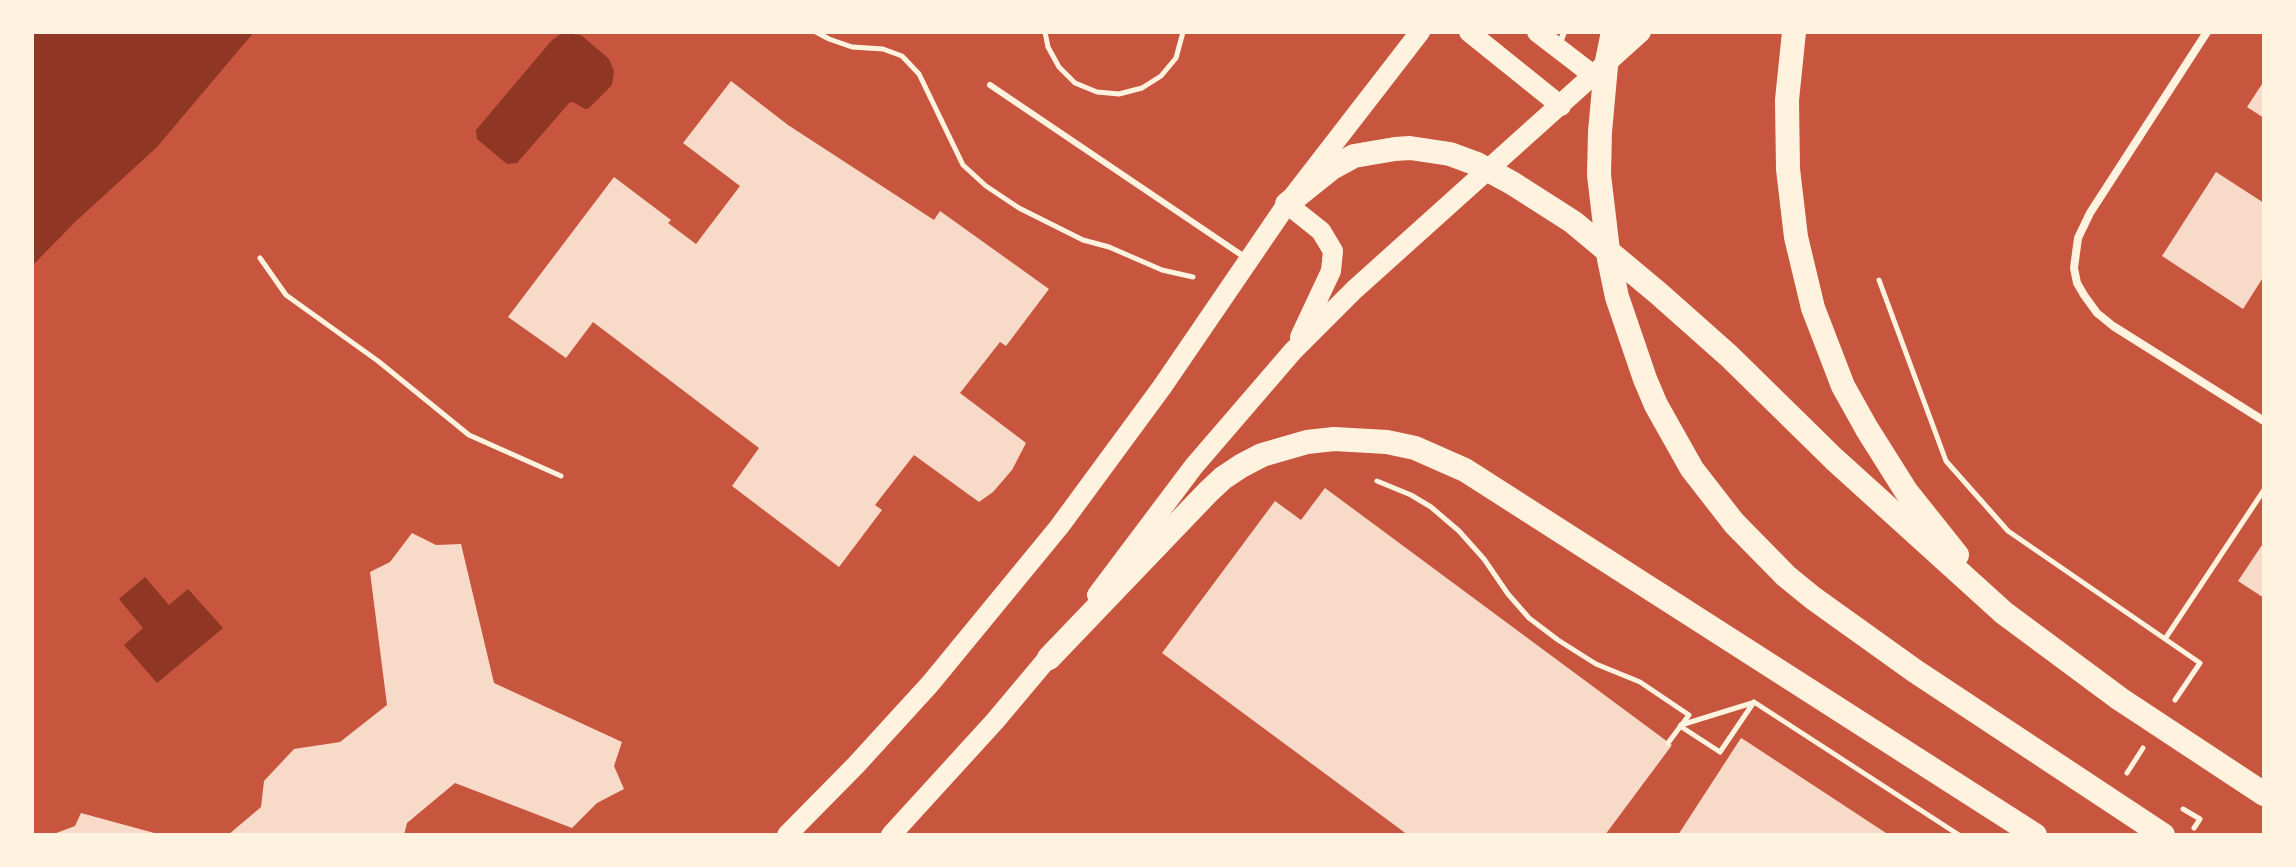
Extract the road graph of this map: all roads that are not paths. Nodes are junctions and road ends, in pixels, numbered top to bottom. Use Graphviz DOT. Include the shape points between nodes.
graph roads {
  1 [pos="1420,32"];
  2 [pos="1469,32"];
  3 [pos="1537,32"];
  4 [pos="1613,32"];
  5 [pos="1641,32"];
  6 [pos="1794,32"];
  7 [pos="2207,32"];
  8 [pos="1561,40"];
  9 [pos="1593,75"];
  10 [pos="990,85"];
  11 [pos="1561,106"];
  12 [pos="1488,170"];
  13 [pos="1287,204"];
  14 [pos="1249,260"];
  15 [pos="1293,351"];
  16 [pos="2264,421"];
  17 [pos="2004,613"];
  18 [pos="1049,658"];
  19 [pos="2264,794"];
  20 [pos="787,835"];
  21 [pos="891,835"];
  22 [pos="2035,835"];
  23 [pos="2163,835"];
  1 -- 13 [label="main road"];
  2 -- 11 [label="main road"];
  3 -- 8 [label="main road"];
  4 -- 23 [label="highway" via="1600,132 1600,191 1609,259 1645,379 1692,469 1734,523 1813,598"];
  5 -- 9 [label="main road"];
  6 -- 17 [label="highway" via="1787,100 1791,202 1804,277 1823,337 1843,386 1886,461"];
  7 -- 16 [label="street" via="2090,213 2078,238 2074,268 2077,283 2097,313 2113,326"];
  8 -- 9 [label="main road"];
  9 -- 11 [label="main road"];
  10 -- 14 [label="lane"];
  11 -- 12 [label="main road"];
  12 -- 13 [label="highway" via="1434,151 1385,150 1344,161"];
  12 -- 15 [label="main road"];
  12 -- 17 [label="highway" via="1565,216 1627,265"];
  13 -- 14 [label="main road"];
  13 -- 15 [label="main road" via="1321,231 1333,251 1331,271"];
  14 -- 20 [label="main road" via="1022,574 930,684"];
  15 -- 18 [label="main road" via="1194,466"];
  17 -- 19 [label="highway" via="2120,699"];
  18 -- 21 [label="main road"];
  18 -- 22 [label="highway" via="1208,492 1241,466 1307,442 1387,442 1465,470"];
}
